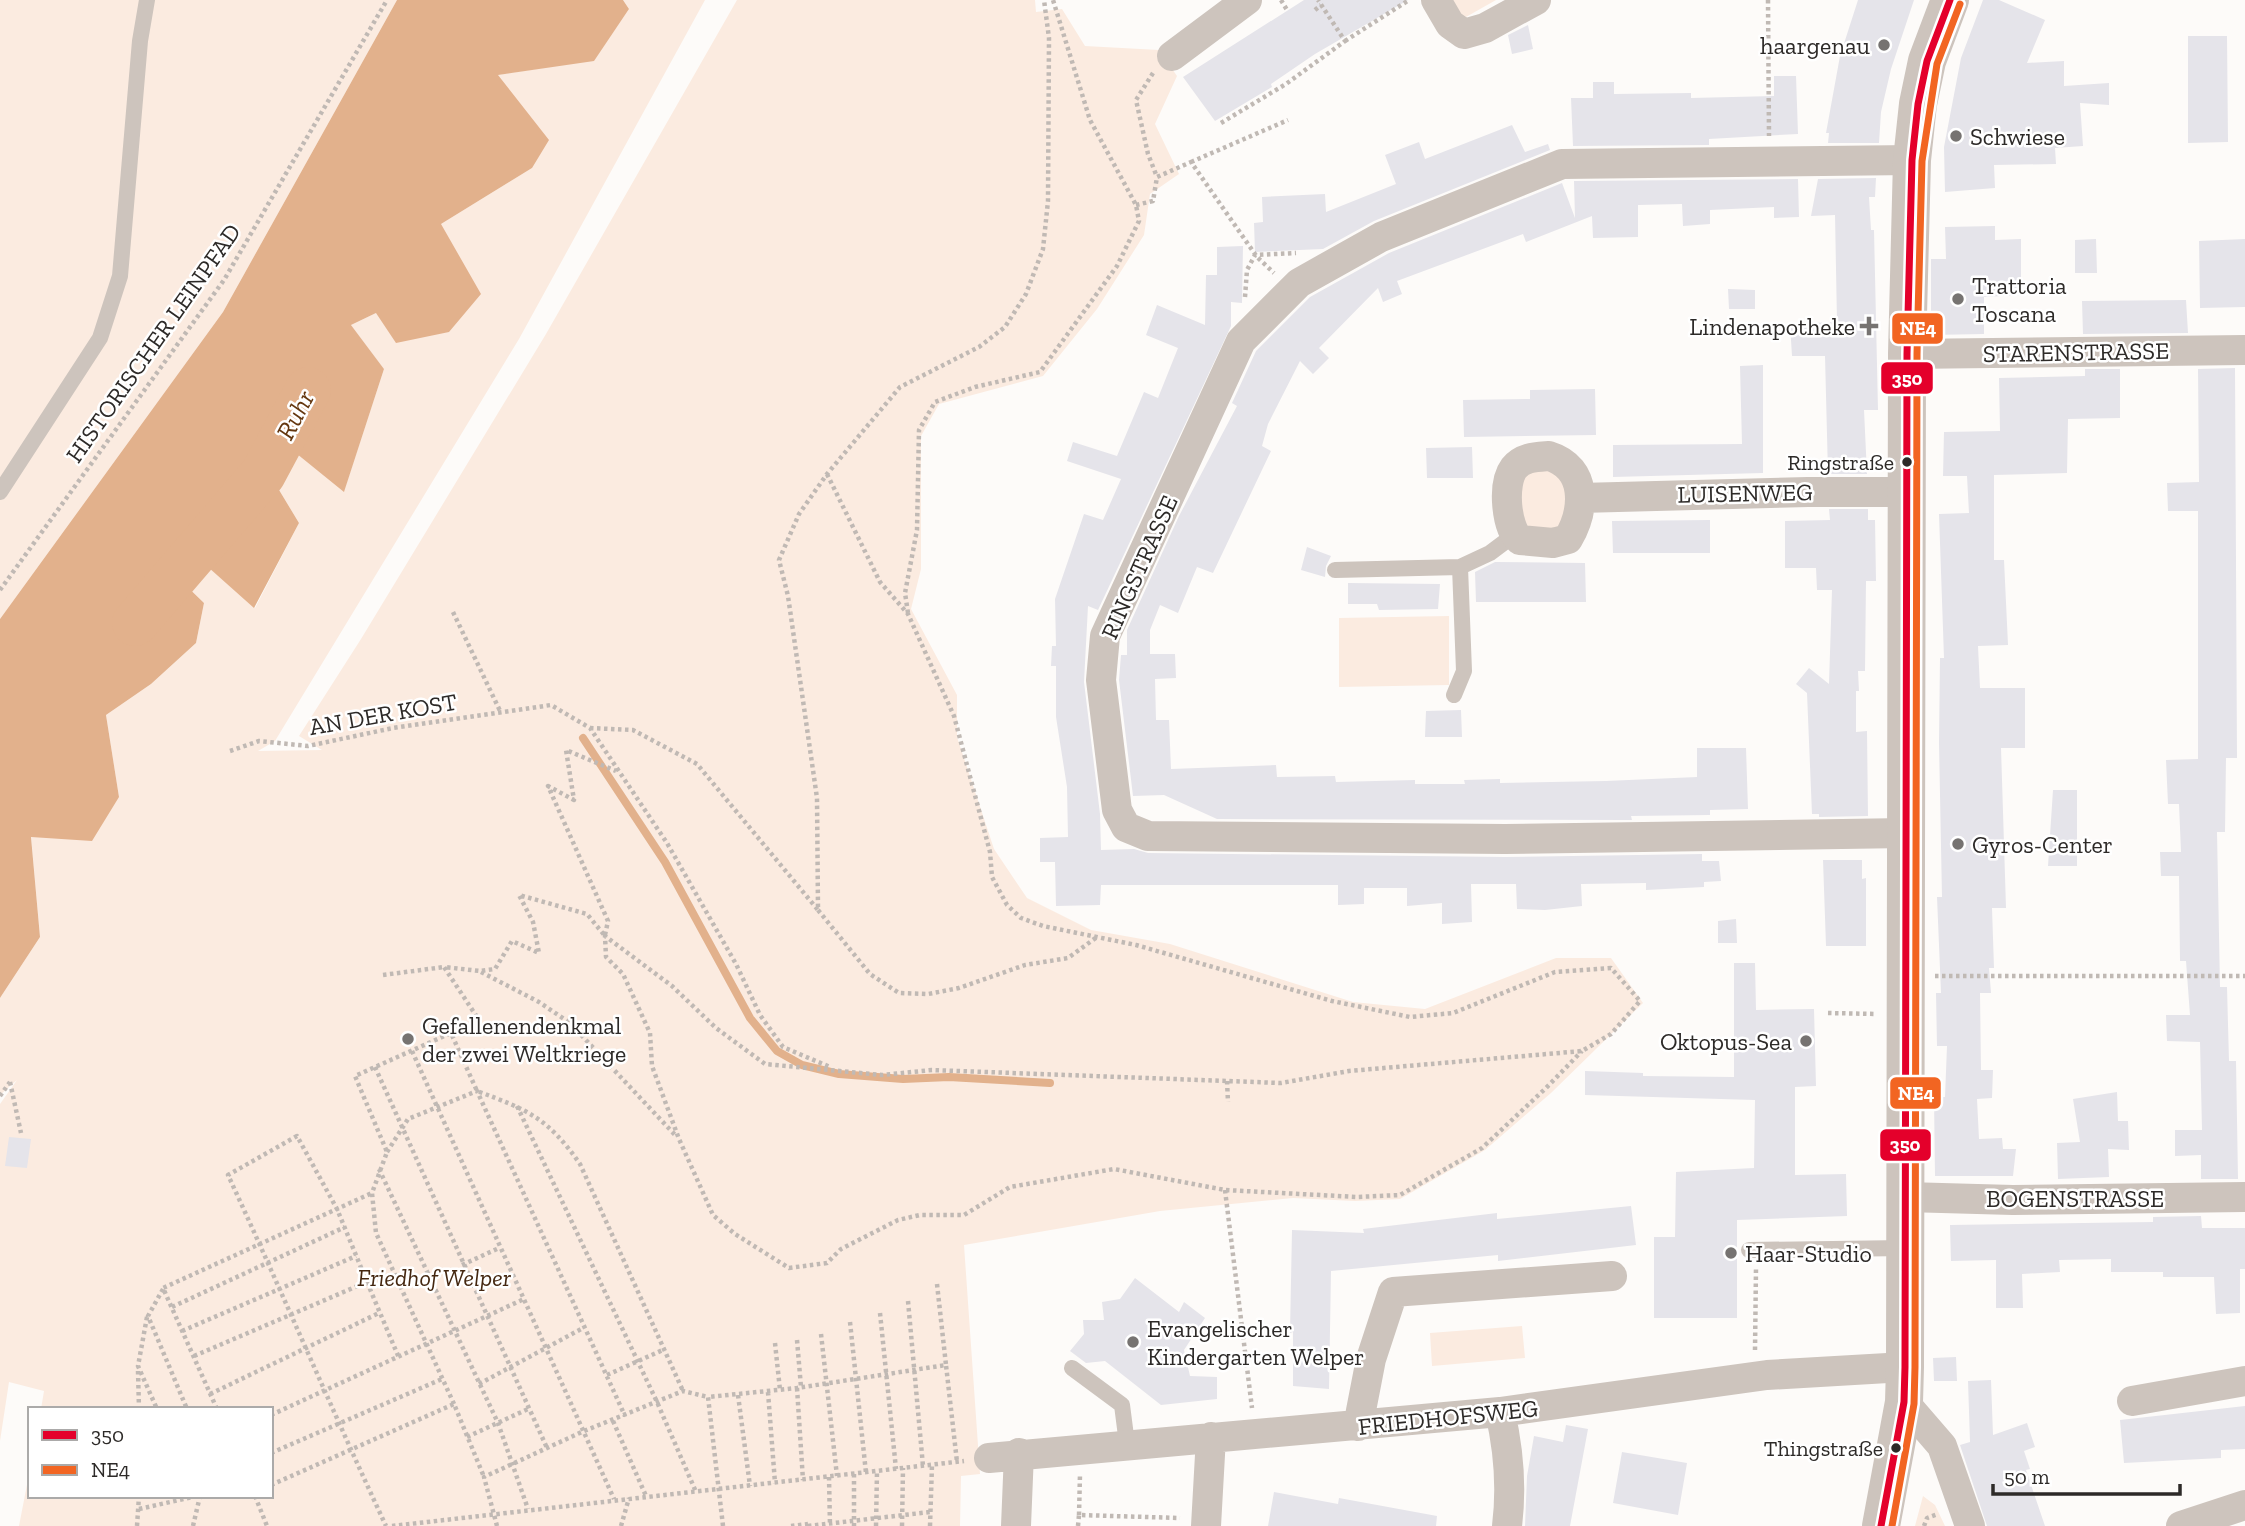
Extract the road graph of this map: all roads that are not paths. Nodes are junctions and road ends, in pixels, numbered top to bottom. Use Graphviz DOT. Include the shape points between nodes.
graph roads {
  1 [pos="147,0"];
  2 [pos="1247,0"];
  3 [pos="1436,0"];
  4 [pos="1536,0"];
  5 [pos="1950,0"];
  6 [pos="1161,65"];
  7 [pos="1912,160"];
  8 [pos="2245,350"];
  9 [pos="1908,354"];
  10 [pos="0,492"];
  11 [pos="1909,492"];
  12 [pos="1580,498"];
  13 [pos="1514,535"];
  14 [pos="1460,567"];
  15 [pos="1335,570"];
  16 [pos="1454,695"];
  17 [pos="1906,833"];
  18 [pos="1906,1197"];
  19 [pos="2245,1197"];
  20 [pos="1905,1248"];
  21 [pos="1753,1250"];
  22 [pos="1612,1276"];
  23 [pos="1072,1368"];
  24 [pos="2245,1381"];
  25 [pos="1904,1385"];
  26 [pos="2132,1401"];
  27 [pos="1500,1412"];
  28 [pos="1358,1426"];
  29 [pos="1211,1437"];
  30 [pos="1127,1444"];
  31 [pos="1019,1453"];
  32 [pos="989,1458"];
  33 [pos="2245,1504"];
  34 [pos="1206,1522"];
  35 [pos="1016,1526"];
  36 [pos="1507,1526"];
  37 [pos="1881,1526"];
  38 [pos="1970,1526"];
  39 [pos="2181,1526"];
  1 -- 10 [label="lane" via="120,276 100,338"];
  2 -- 6 [label="street"];
  3 -- 4 [label="street" via="1450,24 1464,34 1485,28"];
  5 -- 7 [label="street" via="1927,61"];
  7 -- 9 [label="street"];
  7 -- 17 [label="street, RINGSTRASSE" via="1562,164 1381,237 1298,283 1241,341 1105,636 1101,680 1115,801 1126,827 1148,836 1504,839"];
  8 -- 9 [label="street, STARENSTRASSE"];
  9 -- 11 [label="street"];
  11 -- 12 [label="street, LUISENWEG"];
  11 -- 17 [label="street"];
  12 -- 13 [label="street" via="1577,525 1568,539 1532,543"];
  12 -- 13 [label="street" via="1579,482 1562,460 1525,458 1509,479"];
  13 -- 14 [label="lane"];
  14 -- 15 [label="lane"];
  14 -- 16 [label="lane" via="1464,671"];
  17 -- 18 [label="street"];
  18 -- 19 [label="street, BOGENSTRASSE"];
  18 -- 20 [label="street"];
  20 -- 21 [label="lane"];
  20 -- 25 [label="street"];
  22 -- 28 [label="street" via="1393,1292 1371,1359"];
  23 -- 30 [label="lane" via="1122,1405"];
  24 -- 26 [label="street"];
  25 -- 27 [label="street, FRIEDHOFSWEG" via="1754,1377"];
  25 -- 37 [label="street"];
  25 -- 38 [label="street" via="1942,1446"];
  27 -- 28 [label="street, FRIEDHOFSWEG"];
  27 -- 36 [label="street" via="1511,1495"];
  28 -- 29 [label="street, FRIEDHOFSWEG"];
  29 -- 30 [label="street, FRIEDHOFSWEG"];
  29 -- 34 [label="street"];
  30 -- 31 [label="street, FRIEDHOFSWEG"];
  31 -- 32 [label="street, FRIEDHOFSWEG"];
  31 -- 35 [label="street"];
  33 -- 39 [label="street"];
}
